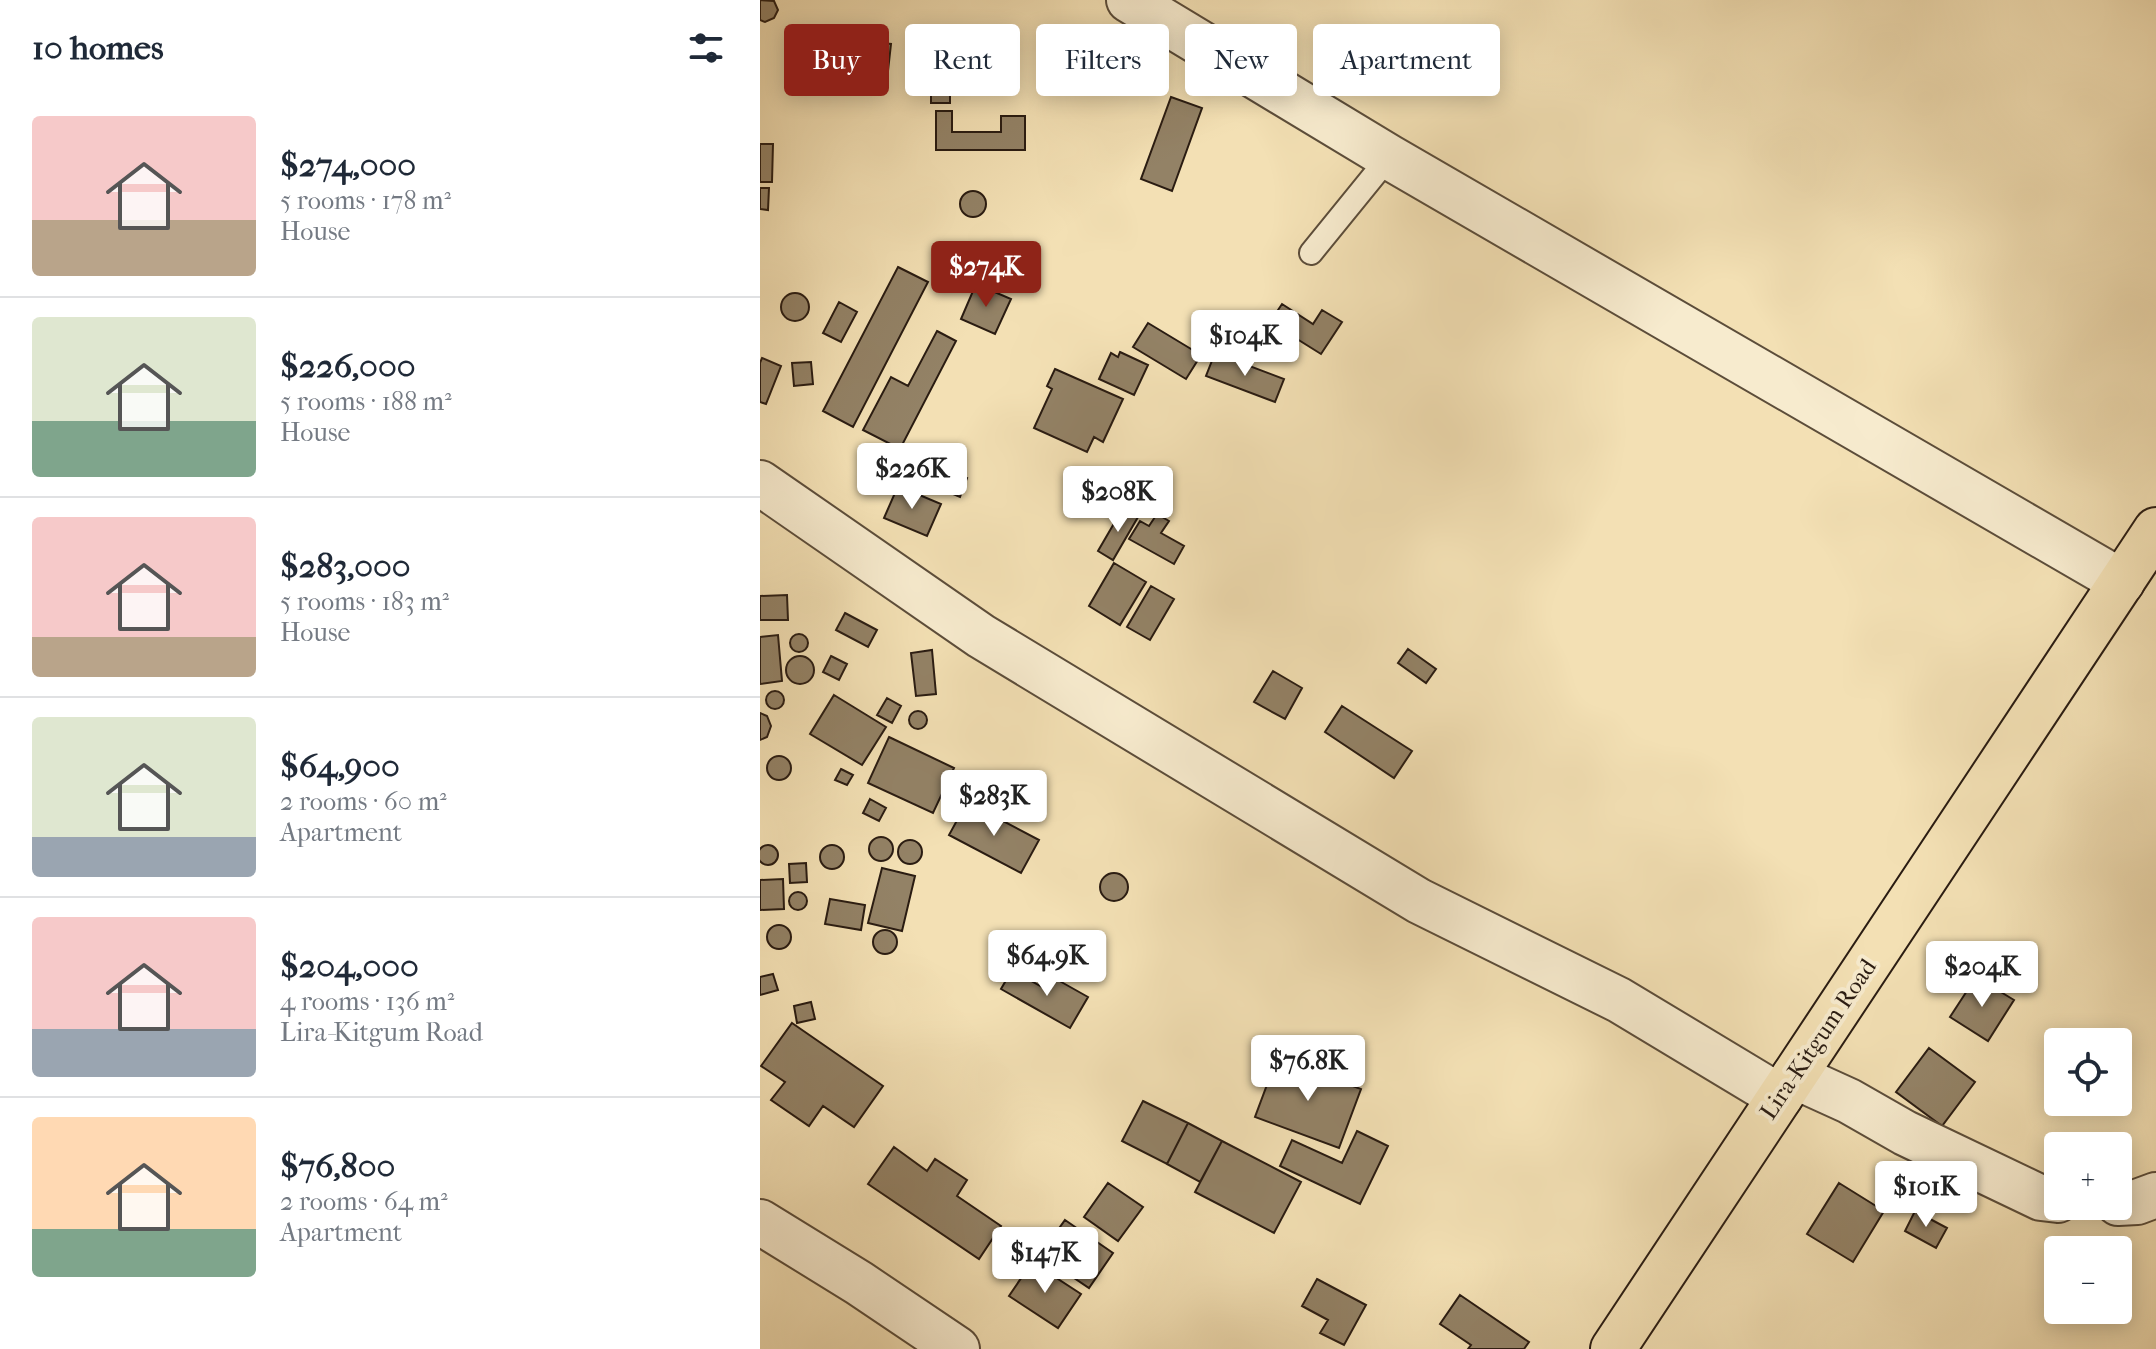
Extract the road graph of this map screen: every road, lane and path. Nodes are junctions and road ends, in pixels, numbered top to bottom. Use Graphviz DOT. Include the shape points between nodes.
graph roads {
  1 [pos="1129,0"];
  2 [pos="1389,157"];
  3 [pos="1311,253"];
  4 [pos="760,483"];
  5 [pos="2156,530"];
  6 [pos="2122,582"];
  7 [pos="1787,1086"];
  8 [pos="2156,1195"];
  9 [pos="2044,1198"];
  10 [pos="2132,1202"];
  11 [pos="760,1222"];
  12 [pos="957,1349"];
  13 [pos="1613,1349"];
  1 -- 2 [label="street"];
  2 -- 3 [label="lane"];
  2 -- 6 [label="street"];
  4 -- 7 [label="street" via="981,636 1406,894"];
  5 -- 6 [label="main road, Lira-Kitgum Road"];
  6 -- 7 [label="main road, Lira-Kitgum Road"];
  7 -- 9 [label="street" via="1849,1101"];
  7 -- 13 [label="main road, Lira-Kitgum Road"];
  8 -- 10 [label="street"];
  11 -- 12 [label="street"];
}
